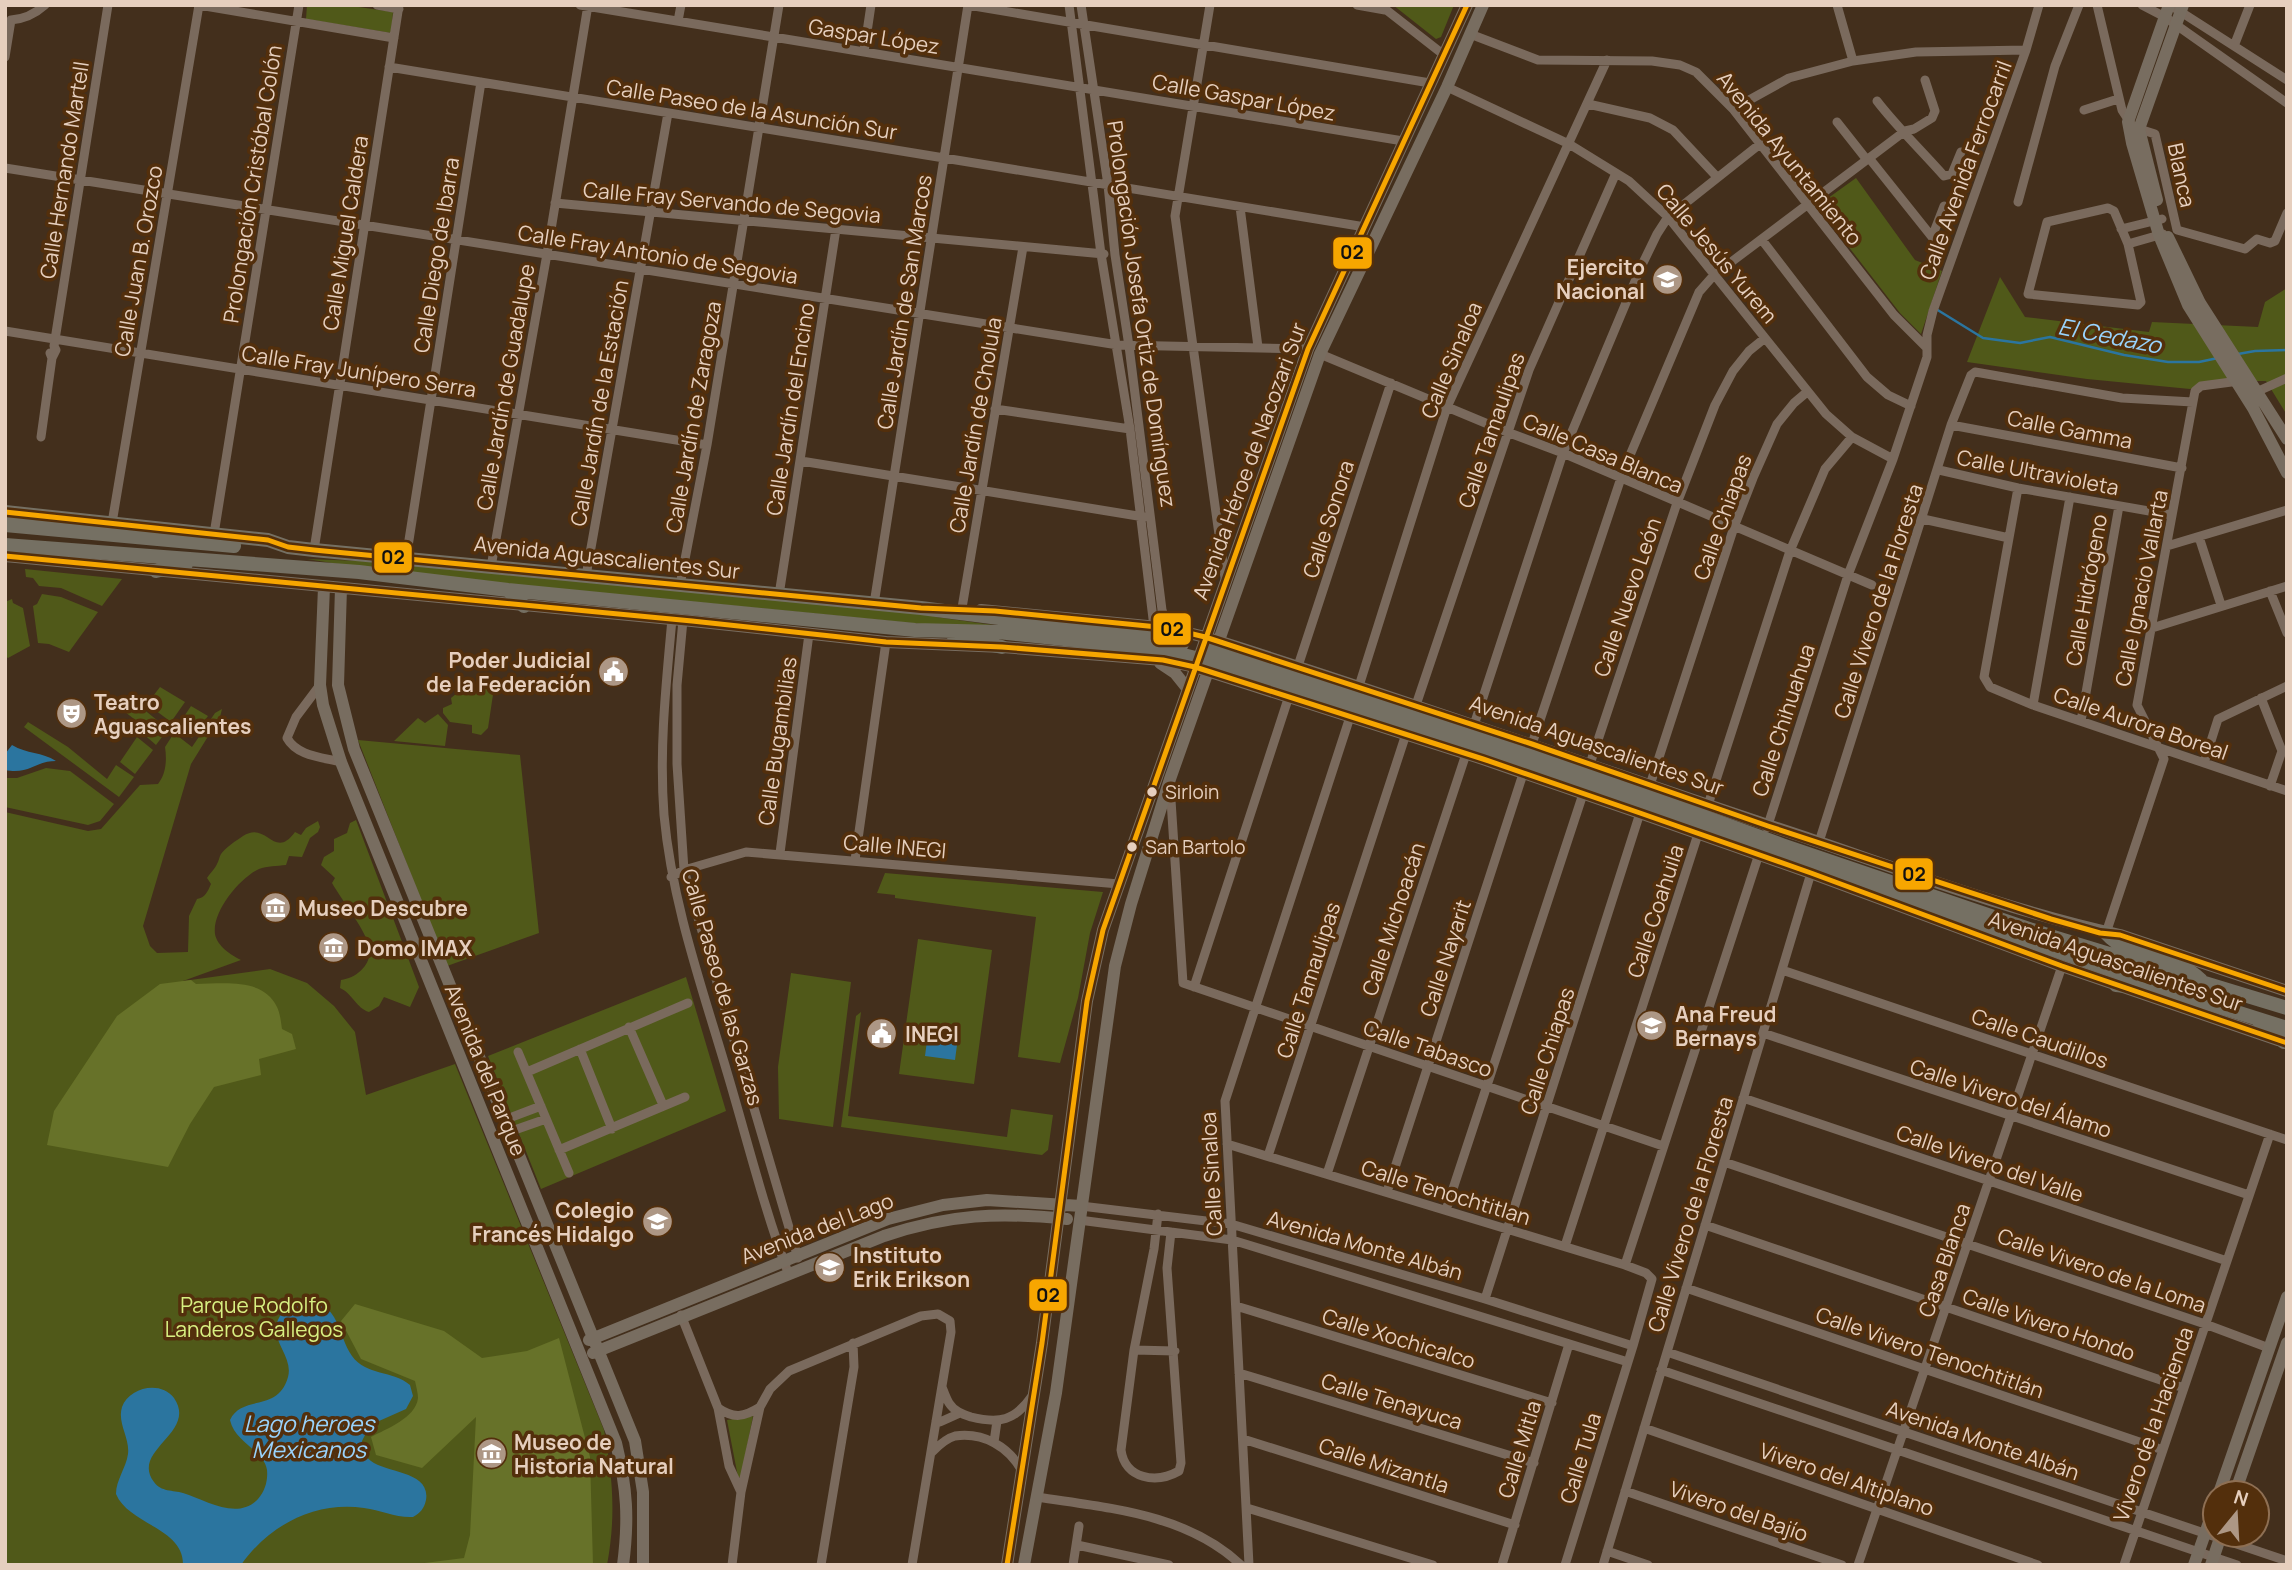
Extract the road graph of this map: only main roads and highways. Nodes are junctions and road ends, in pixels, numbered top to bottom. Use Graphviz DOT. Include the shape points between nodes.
graph roads {
  1 [pos="5,512"];
  2 [pos="36,515"];
  3 [pos="5,525"];
  4 [pos="9,542"];
  5 [pos="288,547"];
  6 [pos="113,554"];
  7 [pos="197,561"];
  8 [pos="132,568"];
  9 [pos="156,571"];
  10 [pos="359,572"];
  11 [pos="508,590"];
  12 [pos="524,606"];
  13 [pos="1000,626"];
  14 [pos="915,630"];
  15 [pos="1002,647"];
  16 [pos="1391,697"];
  17 [pos="1368,722"];
  18 [pos="1428,725"];
  19 [pos="2106,933"];
  20 [pos="2107,961"];
  21 [pos="2204,984"];
  22 [pos="2116,985"];
  23 [pos="2167,989"];
  24 [pos="2282,1004"];
  25 [pos="2286,1038"];
  1 -- 2 [label="main road, Avenida Aguascalientes Sur"];
  2 -- 4 [label="main road" via="13,525"];
  2 -- 5 [label="main road, Avenida Aguascalientes Sur" via="268,540"];
  3 -- 5 [label="main road, Avenida Aguascalientes Sur" via="268,549"];
  4 -- 6 [label="main road, Avenida Aguascalientes Sur"];
  4 -- 10 [label="main road, Avenida Aguascalientes Sur" via="215,553"];
  5 -- 13 [label="main road, Avenida Aguascalientes Sur" via="922,608"];
  6 -- 7 [label="main road, Avenida Aguascalientes Sur"];
  6 -- 8 [label="main road"];
  7 -- 9 [label="main road"];
  7 -- 10 [label="main road, Avenida Aguascalientes Sur"];
  10 -- 11 [label="main road, Avenida Aguascalientes Sur"];
  11 -- 12 [label="main road"];
  11 -- 14 [label="main road, Avenida Aguascalientes Sur" via="676,615"];
  13 -- 14 [label="main road, Avenida Aguascalientes Sur"];
  13 -- 18 [label="main road, Avenida Aguascalientes Sur" via="1161,639 1235,657"];
  14 -- 15 [label="main road"];
  16 -- 18 [label="main road" via="1420,711"];
  17 -- 18 [label="main road" via="1410,731"];
  18 -- 20 [label="main road, Avenida Aguascalientes Sur"];
  19 -- 21 [label="main road" via="2115,944 2189,969"];
  20 -- 21 [label="main road, Avenida Aguascalientes Sur"];
  20 -- 23 [label="main road, Avenida Aguascalientes Sur"];
  21 -- 24 [label="main road, Avenida Aguascalientes Sur"];
  22 -- 23 [label="main road"];
  23 -- 25 [label="main road, Avenida Aguascalientes Sur" via="2257,1019"];
}
